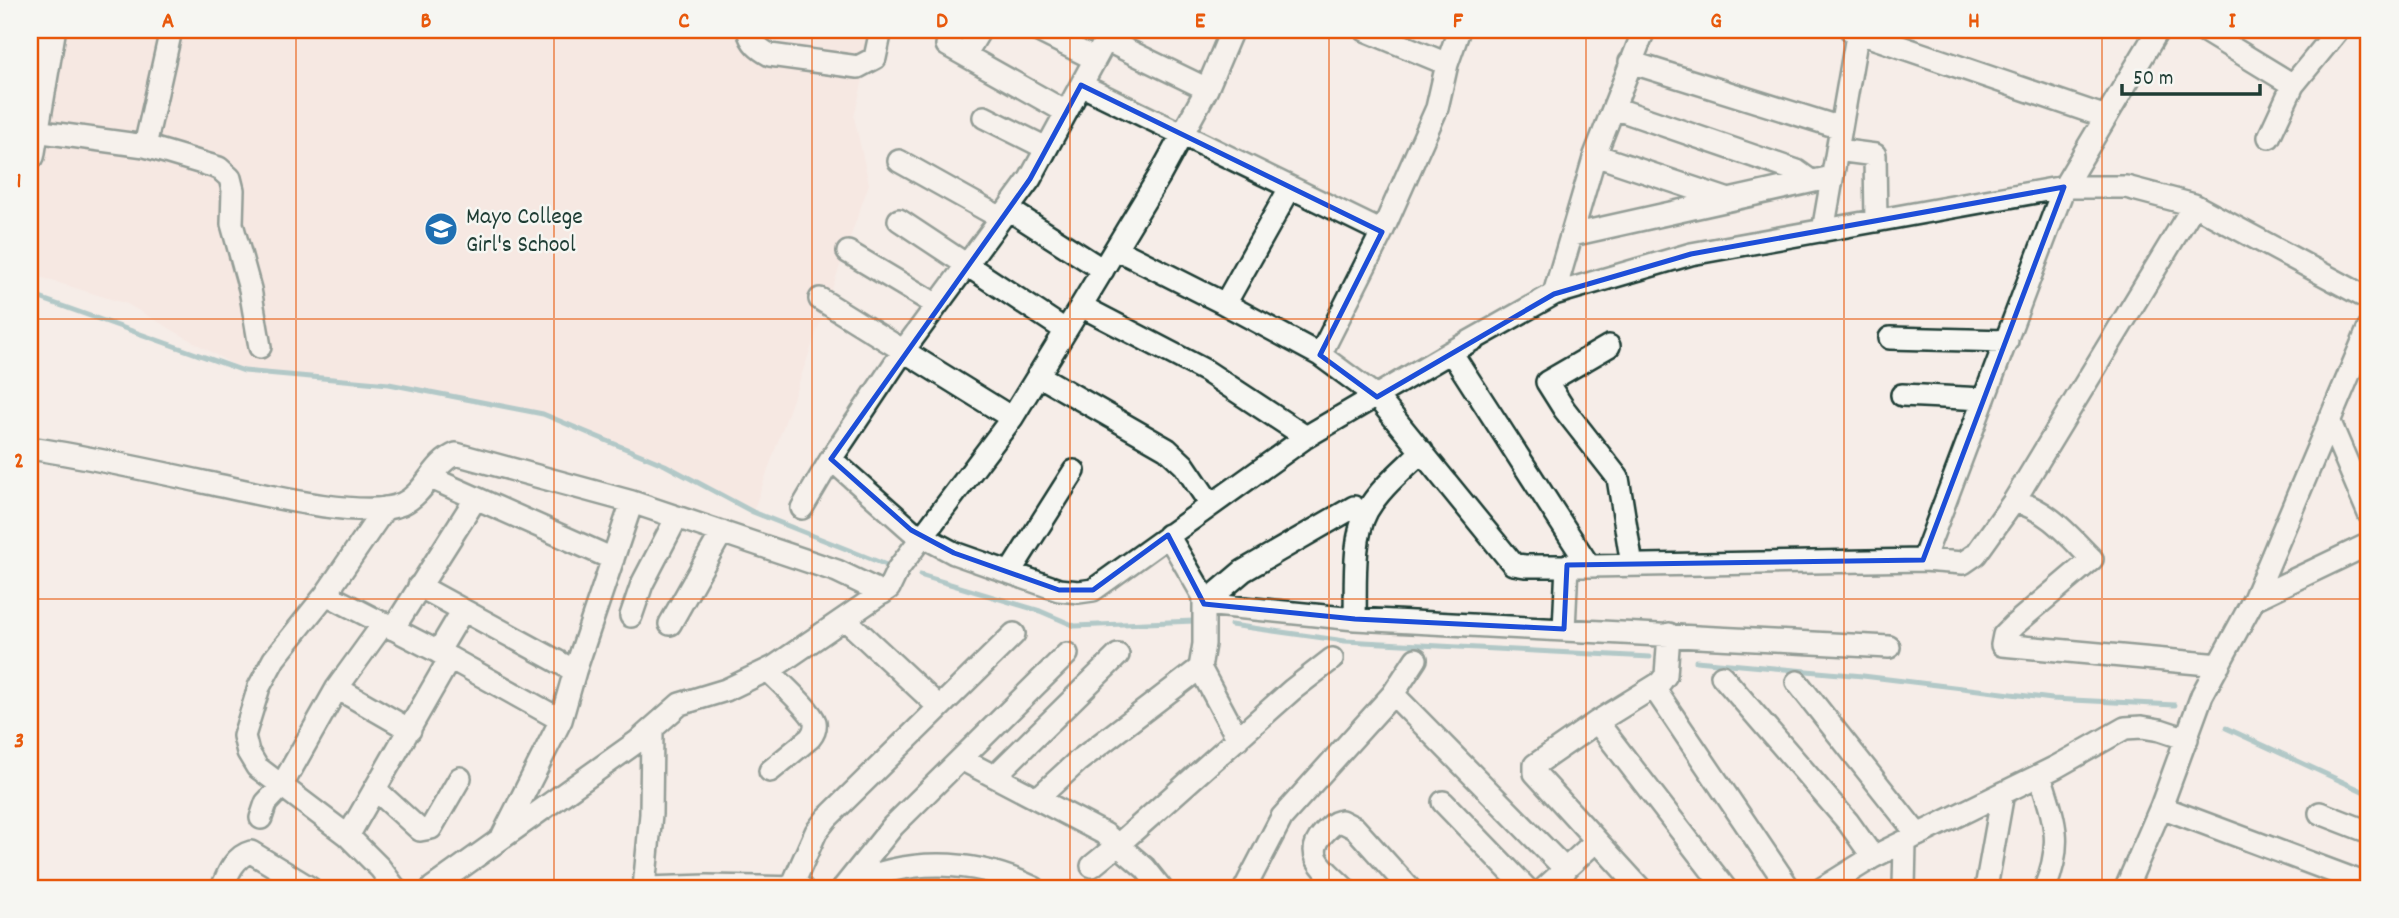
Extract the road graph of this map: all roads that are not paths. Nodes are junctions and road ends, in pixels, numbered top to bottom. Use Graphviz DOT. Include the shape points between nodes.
graph roads {
  1 [pos="171,30"];
  2 [pos="748,30"];
  3 [pos="881,30"];
  4 [pos="980,30"];
  5 [pos="1037,30"];
  6 [pos="1365,30"];
  7 [pos="1459,30"];
  8 [pos="1644,30"];
  9 [pos="1855,30"];
  10 [pos="2203,30"];
  11 [pos="2338,30"];
  12 [pos="2156,31"];
  13 [pos="1227,32"];
  14 [pos="1109,35"];
  15 [pos="43,41"];
  16 [pos="1096,59"];
  17 [pos="1630,62"];
  18 [pos="1447,64"];
  19 [pos="1081,85"];
  20 [pos="2293,85"];
  21 [pos="1207,89"];
  22 [pos="1614,107"];
  23 [pos="1066,112"];
  24 [pos="984,117"];
  25 [pos="2106,117"];
  26 [pos="1841,128"];
  27 [pos="1182,135"];
  28 [pos="2269,136"];
  29 [pos="33,143"];
  30 [pos="145,146"];
  31 [pos="1046,148"];
  32 [pos="1836,150"];
  33 [pos="1595,155"];
  34 [pos="900,161"];
  35 [pos="1822,179"];
  36 [pos="2064,187"];
  37 [pos="1290,188"];
  38 [pos="1726,199"];
  39 [pos="2194,205"];
  40 [pos="1004,213"];
  41 [pos="899,220"];
  42 [pos="1876,221"];
  43 [pos="1823,230"];
  44 [pos="1382,232"];
  45 [pos="1572,235"];
  46 [pos="1115,249"];
  47 [pos="849,252"];
  48 [pos="967,264"];
  49 [pos="1103,270"];
  50 [pos="1555,294"];
  51 [pos="820,299"];
  52 [pos="2369,299"];
  53 [pos="1225,304"];
  54 [pos="937,305"];
  55 [pos="1081,306"];
  56 [pos="2369,327"];
  57 [pos="1065,330"];
  58 [pos="1890,338"];
  59 [pos="2007,341"];
  60 [pos="1609,346"];
  61 [pos="260,347"];
  62 [pos="904,349"];
  63 [pos="1451,352"];
  64 [pos="1320,355"];
  65 [pos="1038,375"];
  66 [pos="1902,396"];
  67 [pos="1377,397"];
  68 [pos="1984,399"];
  69 [pos="1012,418"];
  70 [pos="2329,420"];
  71 [pos="1306,437"];
  72 [pos="30,448"];
  73 [pos="1422,451"];
  74 [pos="831,458"];
  75 [pos="1074,471"];
  76 [pos="431,478"];
  77 [pos="476,498"];
  78 [pos="2014,501"];
  79 [pos="632,502"];
  80 [pos="1211,505"];
  81 [pos="1354,507"];
  82 [pos="385,508"];
  83 [pos="802,508"];
  84 [pos="2369,514"];
  85 [pos="677,517"];
  86 [pos="722,532"];
  87 [pos="1168,535"];
  88 [pos="924,537"];
  89 [pos="2369,544"];
  90 [pos="613,559"];
  91 [pos="1923,560"];
  92 [pos="1567,565"];
  93 [pos="1633,565"];
  94 [pos="1589,566"];
  95 [pos="1010,572"];
  96 [pos="890,583"];
  97 [pos="419,586"];
  98 [pos="326,594"];
  99 [pos="2254,599"];
  100 [pos="1205,609"];
  101 [pos="463,610"];
  102 [pos="631,616"];
  103 [pos="845,619"];
  104 [pos="1355,619"];
  105 [pos="670,625"];
  106 [pos="388,626"];
  107 [pos="1564,629"];
  108 [pos="1014,634"];
  109 [pos="1669,639"];
  110 [pos="1889,647"];
  111 [pos="1067,654"];
  112 [pos="444,655"];
  113 [pos="1118,655"];
  114 [pos="1332,659"];
  115 [pos="1416,659"];
  116 [pos="2218,665"];
  117 [pos="1200,668"];
  118 [pos="768,670"];
  119 [pos="575,671"];
  120 [pos="1722,676"];
  121 [pos="1660,681"];
  122 [pos="1797,682"];
  123 [pos="337,688"];
  124 [pos="1393,694"];
  125 [pos="939,707"];
  126 [pos="561,720"];
  127 [pos="1597,722"];
  128 [pos="410,730"];
  129 [pos="652,730"];
  130 [pos="2188,735"];
  131 [pos="1238,739"];
  132 [pos="961,759"];
  133 [pos="770,771"];
  134 [pos="2040,775"];
  135 [pos="995,776"];
  136 [pos="460,778"];
  137 [pos="282,787"];
  138 [pos="375,789"];
  139 [pos="2003,793"];
  140 [pos="1038,798"];
  141 [pos="1443,802"];
  142 [pos="2161,807"];
  143 [pos="2320,813"];
  144 [pos="261,818"];
  145 [pos="2369,832"];
  146 [pos="348,836"];
  147 [pos="1911,839"];
  148 [pos="501,840"];
  149 [pos="1597,841"];
  150 [pos="1119,844"];
  151 [pos="1873,858"];
  152 [pos="1092,866"];
  153 [pos="1566,870"];
  154 [pos="2369,885"];
  155 [pos="797,887"];
  156 [pos="222,888"];
  157 [pos="310,888"];
  158 [pos="395,888"];
  159 [pos="432,888"];
  160 [pos="645,888"];
  161 [pos="842,888"];
  162 [pos="1034,888"];
  163 [pos="1161,888"];
  164 [pos="1245,888"];
  165 [pos="1344,888"];
  166 [pos="1409,888"];
  167 [pos="1526,888"];
  168 [pos="1545,888"];
  169 [pos="1640,888"];
  170 [pos="1725,888"];
  171 [pos="1789,888"];
  172 [pos="1823,888"];
  173 [pos="1904,888"];
  174 [pos="1986,888"];
  175 [pos="2045,888"];
  176 [pos="2126,888"];
  1 -- 30 [label="street"];
  2 -- 3 [label="street" via="759,49 770,55 858,67 875,58"];
  4 -- 23 [label="street" via="956,50"];
  5 -- 16 [label="street"];
  6 -- 18 [label="street"];
  7 -- 18 [label="street"];
  8 -- 17 [label="street"];
  9 -- 25 [label="street"];
  9 -- 26 [label="street"];
  10 -- 20 [label="street"];
  11 -- 20 [label="street"];
  12 -- 25 [label="street"];
  13 -- 21 [label="street"];
  14 -- 16 [label="street"];
  14 -- 21 [label="street"];
  15 -- 29 [label="street"];
  16 -- 19 [label="street"];
  17 -- 22 [label="street"];
  17 -- 26 [label="street"];
  18 -- 44 [label="street" via="1437,108"];
  19 -- 23 [label="street"];
  19 -- 27 [label="street"];
  20 -- 28 [label="street"];
  21 -- 27 [label="street"];
  22 -- 33 [label="street"];
  22 -- 35 [label="street"];
  23 -- 31 [label="street"];
  24 -- 31 [label="street"];
  25 -- 36 [label="street"];
  26 -- 32 [label="street"];
  27 -- 37 [label="street"];
  27 -- 46 [label="street"];
  29 -- 30 [label="street"];
  30 -- 61 [label="street" via="219,168 230,178 232,224"];
  31 -- 40 [label="street"];
  32 -- 35 [label="street"];
  32 -- 42 [label="street" via="1875,155"];
  33 -- 38 [label="street"];
  33 -- 45 [label="street"];
  34 -- 40 [label="street"];
  35 -- 38 [label="street"];
  35 -- 43 [label="street"];
  36 -- 39 [label="street" via="2126,187"];
  36 -- 42 [label="street"];
  36 -- 59 [label="street"];
  37 -- 44 [label="street"];
  37 -- 53 [label="street"];
  38 -- 45 [label="street"];
  39 -- 52 [label="street"];
  39 -- 78 [label="street"];
  40 -- 48 [label="street"];
  40 -- 49 [label="street"];
  41 -- 48 [label="street"];
  42 -- 43 [label="street"];
  43 -- 50 [label="street" via="1691,254"];
  44 -- 64 [label="street"];
  45 -- 50 [label="street"];
  46 -- 49 [label="street"];
  46 -- 53 [label="street"];
  47 -- 54 [label="street"];
  48 -- 54 [label="street"];
  48 -- 57 [label="street"];
  49 -- 55 [label="street"];
  50 -- 63 [label="street"];
  51 -- 62 [label="street"];
  53 -- 64 [label="street"];
  54 -- 62 [label="street"];
  55 -- 57 [label="street"];
  55 -- 71 [label="street" via="1206,371"];
  56 -- 70 [label="street"];
  57 -- 65 [label="street"];
  58 -- 59 [label="street"];
  59 -- 68 [label="street"];
  60 -- 93 [label="street" via="1547,382 1618,478"];
  62 -- 69 [label="street"];
  62 -- 74 [label="street"];
  63 -- 67 [label="street"];
  63 -- 94 [label="street"];
  64 -- 67 [label="street"];
  65 -- 69 [label="street"];
  65 -- 80 [label="street" via="1167,449"];
  66 -- 68 [label="street"];
  67 -- 71 [label="street"];
  67 -- 73 [label="street"];
  68 -- 91 [label="street"];
  69 -- 88 [label="street"];
  70 -- 84 [label="street"];
  70 -- 99 [label="street"];
  71 -- 80 [label="street"];
  72 -- 82 [label="street" via="292,500 369,511"];
  73 -- 92 [label="street" via="1513,564"];
  73 -- 104 [label="street" via="1377,495 1365,514 1356,566"];
  74 -- 83 [label="street"];
  74 -- 88 [label="street" via="891,514"];
  75 -- 95 [label="street"];
  76 -- 77 [label="street"];
  76 -- 79 [label="street" via="444,459 456,454"];
  76 -- 82 [label="street" via="403,504"];
  77 -- 90 [label="street"];
  77 -- 97 [label="street"];
  78 -- 91 [label="street" via="1976,554 1963,563"];
  78 -- 116 [label="street" via="2045,515 2092,559 2014,625 2002,645"];
  79 -- 85 [label="street"];
  79 -- 90 [label="street"];
  80 -- 87 [label="street"];
  81 -- 100 [label="street" via="1243,571"];
  82 -- 98 [label="street"];
  85 -- 86 [label="street"];
  85 -- 102 [label="street" via="642,584"];
  86 -- 96 [label="street" via="837,571"];
  86 -- 105 [label="street"];
  87 -- 95 [label="street" via="1093,590 1059,590"];
  87 -- 100 [label="street" via="1199,585"];
  88 -- 95 [label="street" via="954,553"];
  88 -- 96 [label="street"];
  89 -- 99 [label="street"];
  90 -- 119 [label="street"];
  91 -- 93 [label="street"];
  92 -- 94 [label="street"];
  92 -- 107 [label="street"];
  93 -- 94 [label="street"];
  96 -- 103 [label="street"];
  97 -- 101 [label="street"];
  97 -- 106 [label="street"];
  98 -- 106 [label="street"];
  98 -- 137 [label="street" via="274,659 259,687 244,736 257,767"];
  99 -- 116 [label="street"];
  100 -- 104 [label="street"];
  100 -- 117 [label="street"];
  101 -- 112 [label="street"];
  101 -- 119 [label="street"];
  103 -- 118 [label="street"];
  103 -- 125 [label="street"];
  104 -- 107 [label="street"];
  106 -- 112 [label="street"];
  106 -- 123 [label="street"];
  107 -- 109 [label="street"];
  108 -- 125 [label="street"];
  109 -- 110 [label="street"];
  109 -- 121 [label="street"];
  111 -- 132 [label="street"];
  112 -- 126 [label="street"];
  112 -- 128 [label="street"];
  113 -- 135 [label="street"];
  114 -- 131 [label="street"];
  115 -- 124 [label="street"];
  116 -- 130 [label="street"];
  117 -- 131 [label="street"];
  117 -- 140 [label="street" via="1077,762"];
  118 -- 129 [label="street" via="680,705"];
  118 -- 133 [label="street" via="815,723 810,738"];
  119 -- 126 [label="street"];
  120 -- 151 [label="street" via="1848,822"];
  121 -- 127 [label="street"];
  121 -- 171 [label="street"];
  122 -- 147 [label="street"];
  123 -- 128 [label="street"];
  123 -- 137 [label="street"];
  124 -- 153 [label="street"];
  124 -- 164 [label="street" via="1282,817"];
  125 -- 155 [label="street" via="827,818 816,832"];
  126 -- 148 [label="street"];
  127 -- 149 [label="street" via="1534,769"];
  127 -- 170 [label="street"];
  128 -- 138 [label="street"];
  129 -- 148 [label="street"];
  129 -- 160 [label="street"];
  130 -- 134 [label="street" via="2125,728"];
  130 -- 142 [label="street"];
  131 -- 150 [label="street"];
  132 -- 135 [label="street"];
  132 -- 161 [label="street" via="893,826"];
  134 -- 139 [label="street"];
  134 -- 175 [label="street" via="2056,826 2057,853"];
  135 -- 140 [label="street"];
  136 -- 138 [label="street" via="431,828 425,830"];
  137 -- 144 [label="street" via="266,803"];
  137 -- 146 [label="street"];
  138 -- 146 [label="street"];
  139 -- 147 [label="street"];
  139 -- 174 [label="street"];
  140 -- 150 [label="street"];
  141 -- 167 [label="street"];
  142 -- 154 [label="street"];
  142 -- 176 [label="street"];
  143 -- 145 [label="street"];
  146 -- 158 [label="street"];
  147 -- 151 [label="street"];
  147 -- 173 [label="street"];
  148 -- 159 [label="street"];
  149 -- 153 [label="street"];
  149 -- 169 [label="street"];
  150 -- 152 [label="street"];
  150 -- 163 [label="street"];
  151 -- 172 [label="street"];
  153 -- 168 [label="street"];
  155 -- 160 [label="street"];
  156 -- 157 [label="street" via="242,855 251,852"];
  161 -- 162 [label="street" via="887,871 930,864 1005,875"];
  165 -- 166 [label="street" via="1316,859 1314,849 1334,822 1341,821 1355,828"];
}
